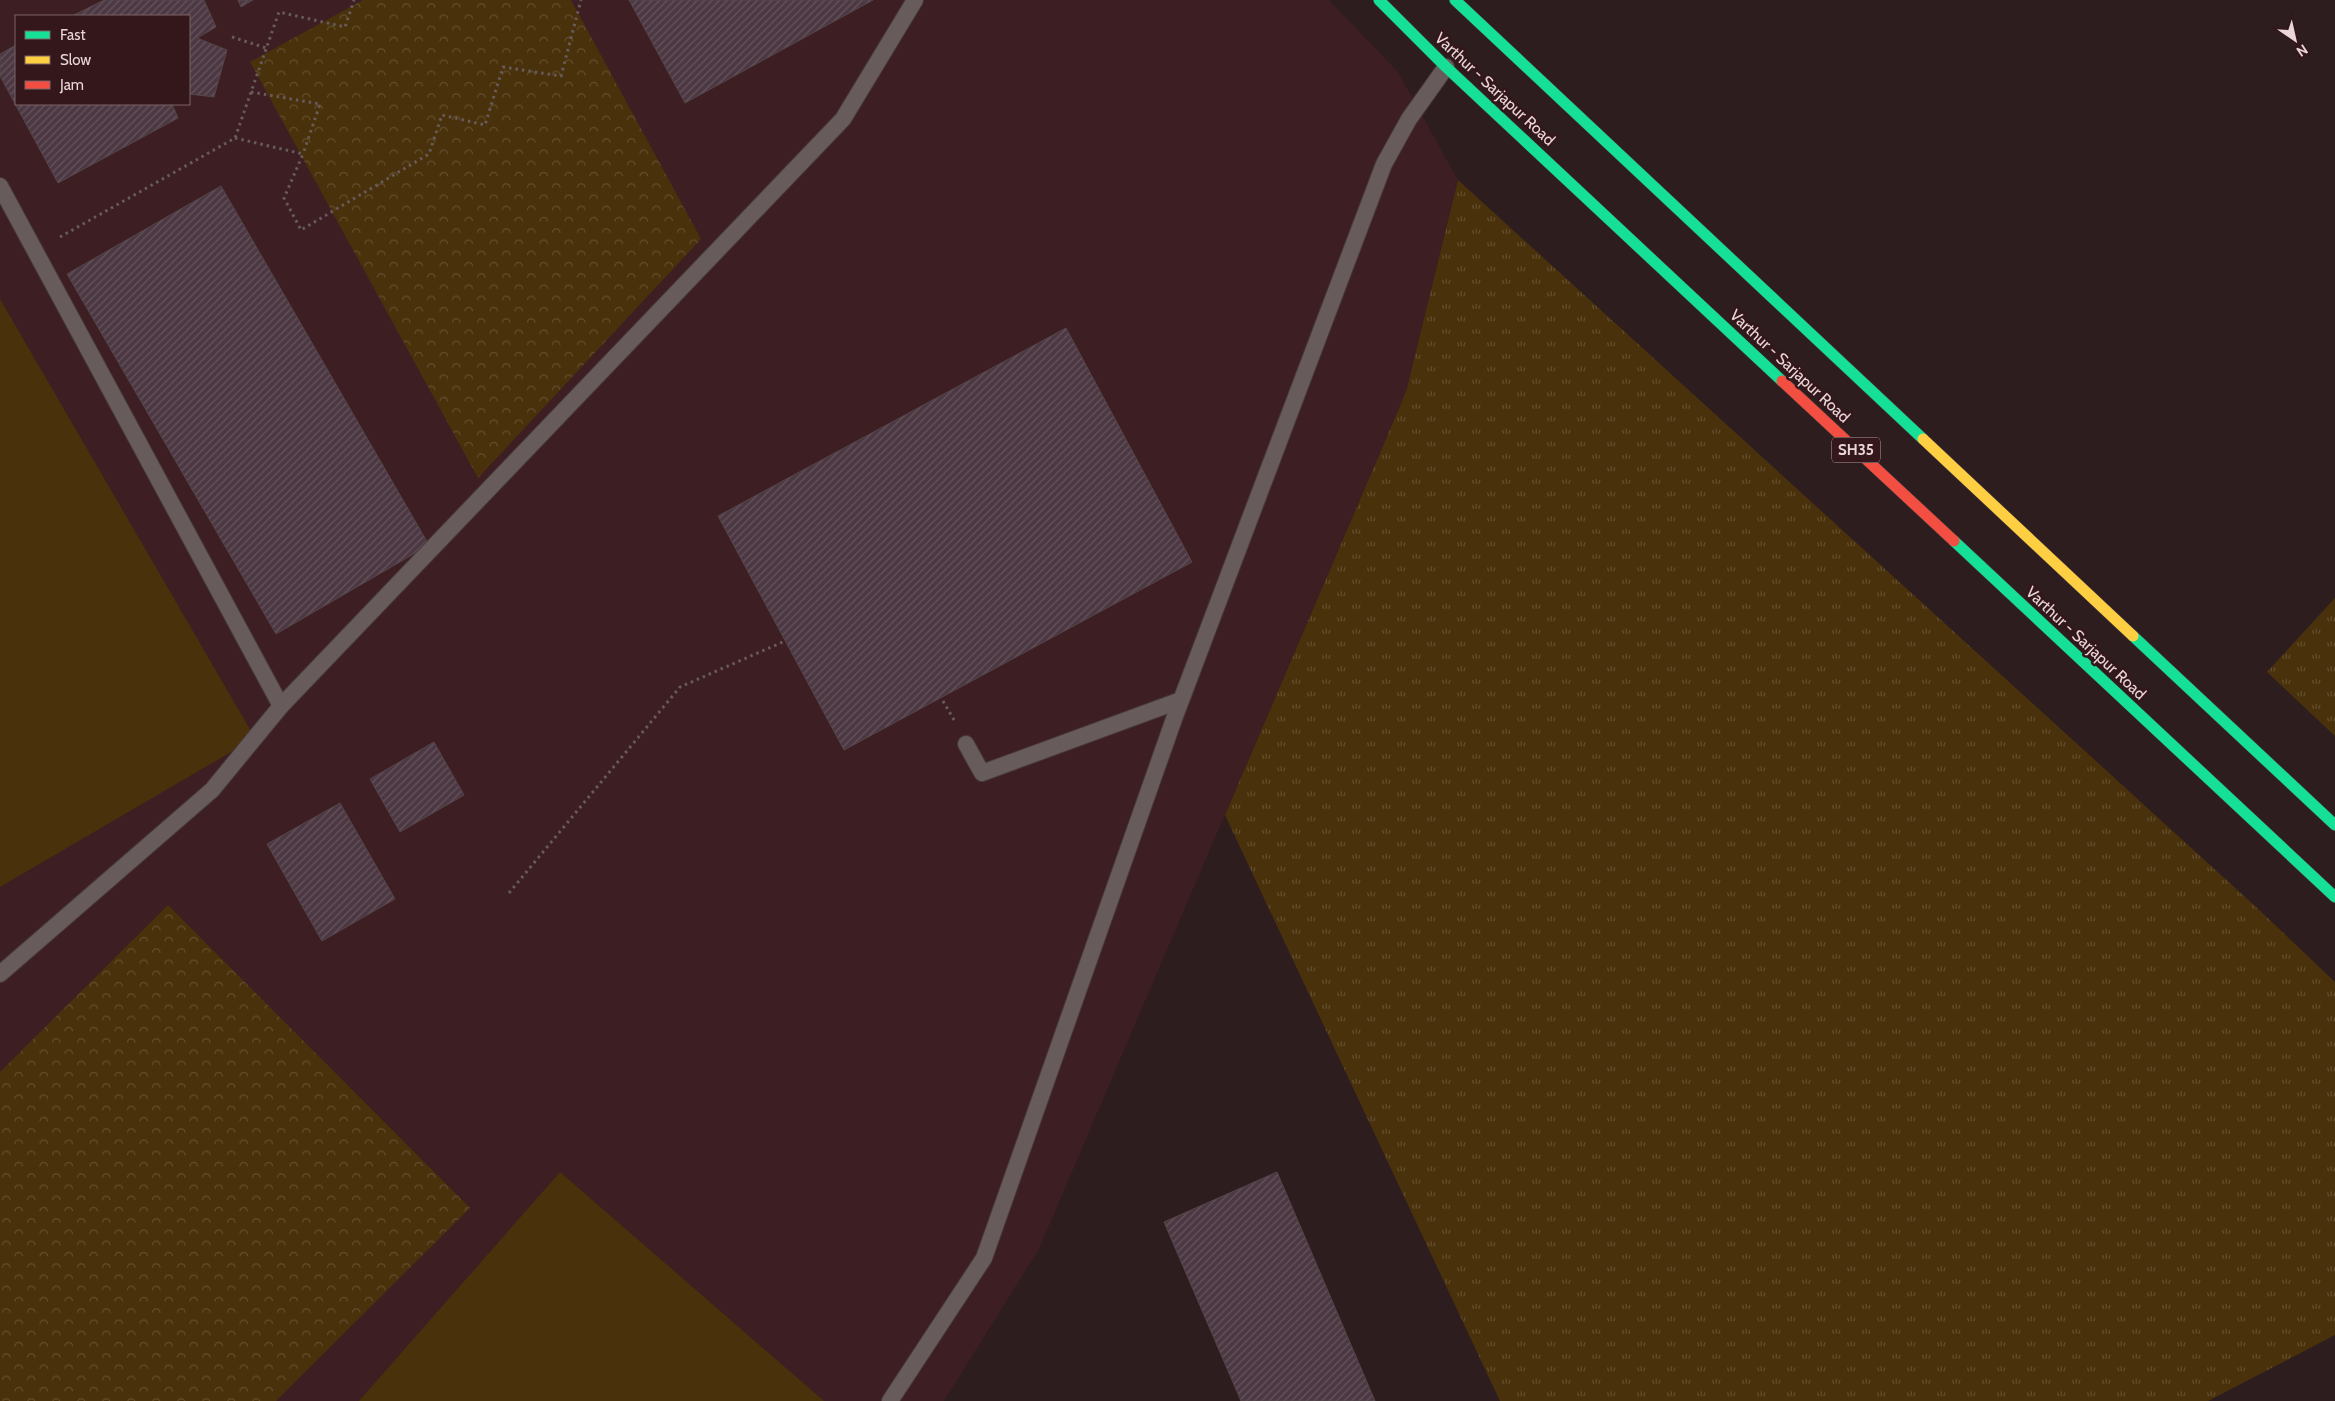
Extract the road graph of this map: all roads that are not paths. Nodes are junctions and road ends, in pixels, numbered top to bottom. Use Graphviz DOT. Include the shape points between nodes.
graph roads {
  1 [pos="915,0"];
  2 [pos="1379,0"];
  3 [pos="1456,0"];
  4 [pos="1446,67"];
  5 [pos="0,186"];
  6 [pos="1181,700"];
  7 [pos="281,706"];
  8 [pos="966,744"];
  9 [pos="2335,825"];
  10 [pos="2335,897"];
  11 [pos="0,974"];
  12 [pos="890,1401"];
  1 -- 7 [label="lane" via="843,119"];
  2 -- 4 [label="main road, Varthur - Sarjapur Road / SH35"];
  3 -- 9 [label="main road"];
  4 -- 6 [label="lane" via="1409,119 1384,164"];
  4 -- 10 [label="main road, Varthur - Sarjapur Road / SH35"];
  5 -- 7 [label="lane"];
  6 -- 8 [label="lane" via="982,773"];
  6 -- 12 [label="lane" via="984,1258"];
  7 -- 11 [label="lane" via="212,790"];
}
